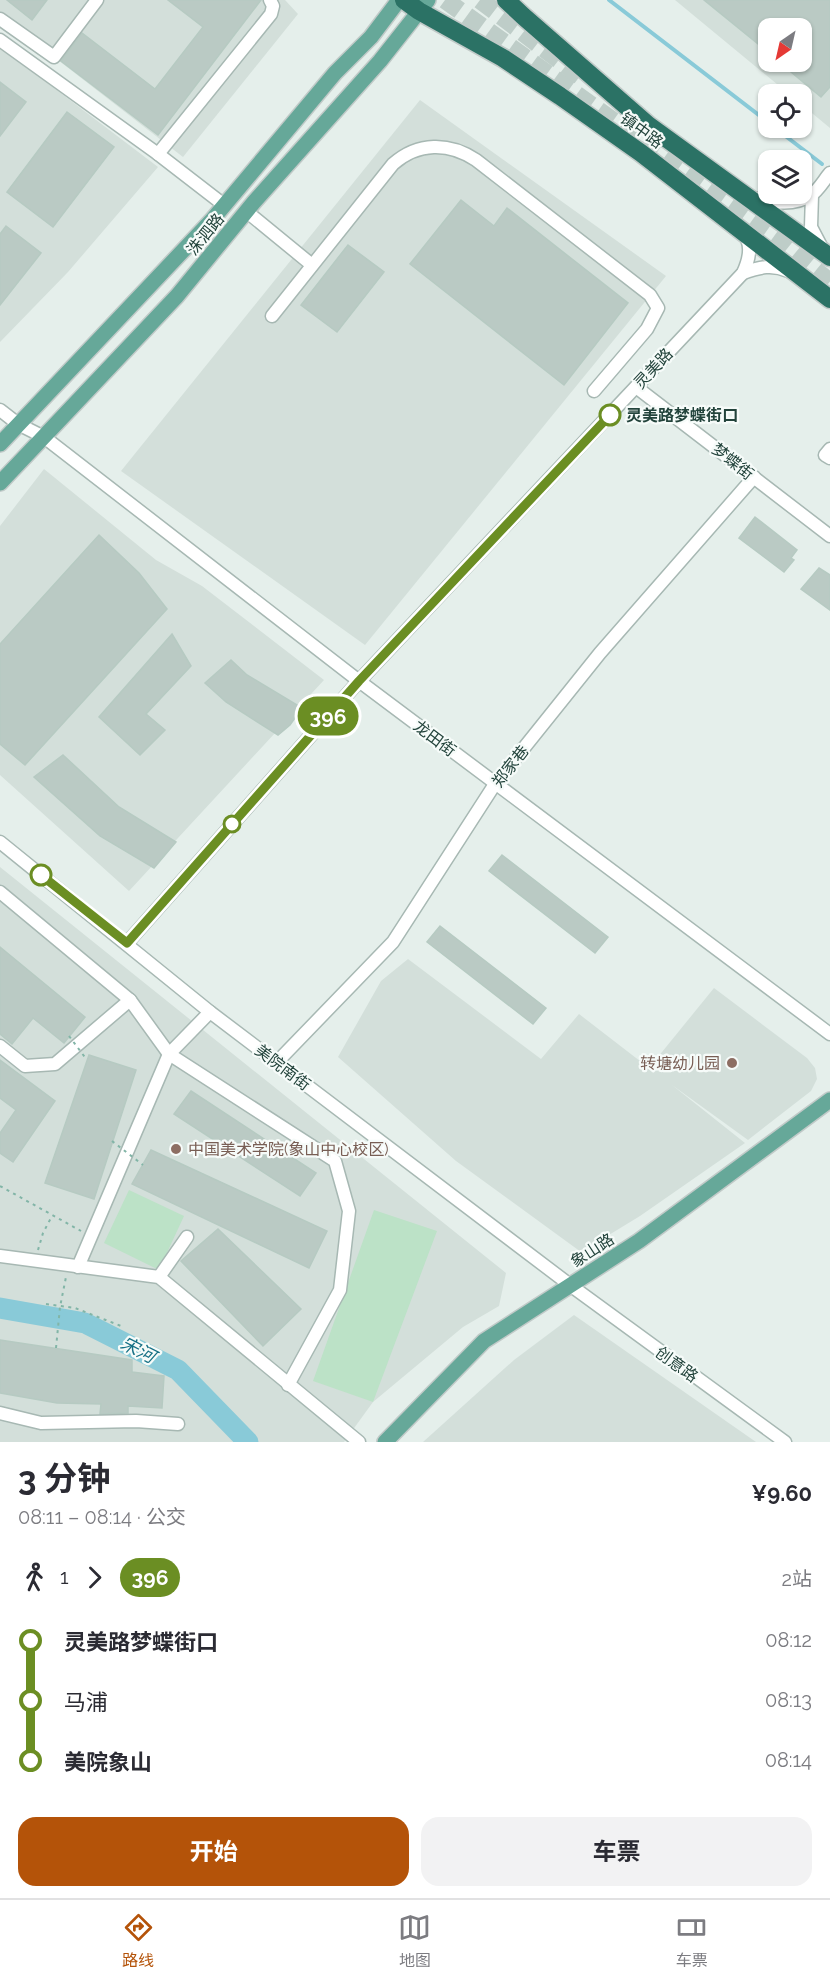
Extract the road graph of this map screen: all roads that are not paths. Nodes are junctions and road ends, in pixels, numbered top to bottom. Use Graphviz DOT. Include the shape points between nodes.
graph roads {
  1 [pos="270,0"];
  2 [pos="399,0"];
  3 [pos="404,0"];
  4 [pos="506,0"];
  5 [pos="95,1"];
  6 [pos="424,5"];
  7 [pos="0,19"];
  8 [pos="0,40"];
  9 [pos="158,154"];
  10 [pos="830,173"];
  11 [pos="812,195"];
  12 [pos="749,197"];
  13 [pos="758,199"];
  14 [pos="812,204"];
  15 [pos="224,205"];
  16 [pos="246,212"];
  17 [pos="732,222"];
  18 [pos="827,254"];
  19 [pos="312,265"];
  20 [pos="743,273"];
  21 [pos="798,274"];
  22 [pos="830,299"];
  23 [pos="272,316"];
  24 [pos="636,387"];
  25 [pos="594,391"];
  26 [pos="0,410"];
  27 [pos="18,424"];
  28 [pos="45,437"];
  29 [pos="0,444"];
  30 [pos="830,449"];
  31 [pos="830,458"];
  32 [pos="754,477"];
  33 [pos="0,483"];
  34 [pos="830,537"];
  35 [pos="359,681"];
  36 [pos="495,784"];
  37 [pos="0,842"];
  38 [pos="0,892"];
  39 [pos="127,943"];
  40 [pos="130,1000"];
  41 [pos="210,1012"];
  42 [pos="830,1034"];
  43 [pos="0,1046"];
  44 [pos="170,1054"];
  45 [pos="277,1062"];
  46 [pos="830,1100"];
  47 [pos="187,1237"];
  48 [pos="0,1256"];
  49 [pos="73,1266"];
  50 [pos="159,1277"];
  51 [pos="570,1285"];
  52 [pos="288,1385"];
  53 [pos="0,1413"];
  54 [pos="178,1424"];
  55 [pos="359,1442"];
  56 [pos="385,1442"];
  57 [pos="785,1442"];
  1 -- 9 [label="street" via="271,14"];
  2 -- 15 [label="main road, 洙泗路"];
  3 -- 6 [label="highway, 镇中路"];
  4 -- 12 [label="highway, 镇中路" via="648,124"];
  5 -- 7 [label="street" via="54,57"];
  6 -- 16 [label="main road, 洙泗路" via="380,61"];
  6 -- 17 [label="highway, 镇中路" via="641,153"];
  8 -- 9 [label="street"];
  9 -- 15 [label="street"];
  10 -- 11 [label="street"];
  12 -- 13 [label="street"];
  12 -- 18 [label="highway, 镇中路"];
  14 -- 18 [label="street" via="811,227"];
  15 -- 27 [label="main road, 洙泗路"];
  16 -- 19 [label="street"];
  16 -- 28 [label="main road, 洙泗路" via="177,296"];
  17 -- 20 [label="street" via="747,238 750,252"];
  17 -- 21 [label="highway, 镇中路"];
  19 -- 23 [label="street"];
  19 -- 25 [label="street" via="406,153 436,147 465,152 650,295 658,308 647,329"];
  20 -- 21 [label="street" via="776,266"];
  20 -- 24 [label="street, 灵美路"];
  21 -- 22 [label="highway, 镇中路"];
  24 -- 32 [label="street, 梦蝶街"];
  24 -- 35 [label="street, 灵美路"];
  26 -- 27 [label="street, 龙田街"];
  27 -- 28 [label="street, 龙田街"];
  27 -- 29 [label="main road, 洙泗路"];
  28 -- 33 [label="main road, 洙泗路"];
  28 -- 35 [label="street, 龙田街"];
  30 -- 31 [label="street" via="825,455"];
  32 -- 34 [label="street, 梦蝶街"];
  32 -- 36 [label="street, 郑家巷" via="600,654"];
  35 -- 36 [label="street, 龙田街"];
  35 -- 39 [label="street, 灵美路"];
  36 -- 42 [label="street, 龙田街"];
  36 -- 45 [label="street, 郑家巷" via="393,942"];
  37 -- 39 [label="street, 美院南街"];
  38 -- 40 [label="street"];
  39 -- 41 [label="street, 美院南街"];
  40 -- 43 [label="street" via="55,1064 25,1066"];
  40 -- 44 [label="street"];
  41 -- 44 [label="street"];
  41 -- 45 [label="street, 美院南街"];
  44 -- 49 [label="street" via="91,1236"];
  44 -- 52 [label="street" via="334,1161 349,1211 340,1290"];
  45 -- 51 [label="street, 美院南街"];
  46 -- 51 [label="main road, 象山路" via="639,1240"];
  47 -- 50 [label="street"];
  48 -- 49 [label="street"];
  49 -- 50 [label="street"];
  50 -- 52 [label="street"];
  51 -- 56 [label="main road, 象山路" via="484,1341"];
  51 -- 57 [label="street, 创意路"];
  52 -- 55 [label="street"];
  53 -- 54 [label="street" via="41,1422"];
}
